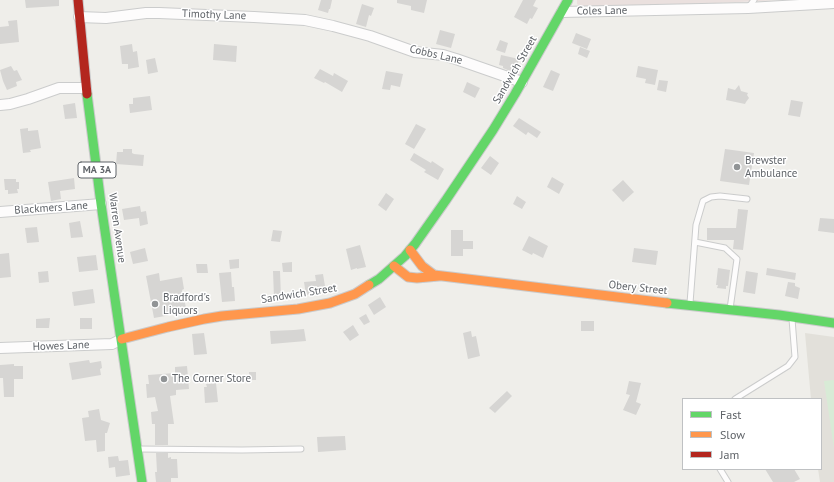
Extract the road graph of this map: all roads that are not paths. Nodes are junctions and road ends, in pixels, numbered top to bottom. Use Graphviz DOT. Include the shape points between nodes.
graph roads {
  1 [pos="78,0"];
  2 [pos="568,0"];
  3 [pos="834,3"];
  4 [pos="751,4"];
  5 [pos="562,12"];
  6 [pos="79,17"];
  7 [pos="349,30"];
  8 [pos="522,82"];
  9 [pos="86,88"];
  10 [pos="0,105"];
  11 [pos="747,199"];
  12 [pos="102,204"];
  13 [pos="0,212"];
  14 [pos="695,242"];
  15 [pos="410,250"];
  16 [pos="394,266"];
  17 [pos="440,276"];
  18 [pos="689,305"];
  19 [pos="730,310"];
  20 [pos="792,316"];
  21 [pos="834,323"];
  22 [pos="122,340"];
  23 [pos="0,348"];
  24 [pos="737,398"];
  25 [pos="137,449"];
  26 [pos="301,449"];
  27 [pos="721,470"];
  28 [pos="142,482"];
  29 [pos="728,482"];
  1 -- 6 [label="main road, Warren Avenue / MA 3A"];
  2 -- 5 [label="main road, Sandwich Street"];
  3 -- 4 [label="street, Coles Lane"];
  4 -- 5 [label="street, Coles Lane"];
  5 -- 8 [label="main road, Sandwich Street"];
  6 -- 7 [label="street, Timothy Lane" via="106,18 146,13 227,15 306,20"];
  6 -- 9 [label="main road, Warren Avenue / MA 3A"];
  7 -- 8 [label="street, Cobbs Lane" via="415,52 443,55"];
  8 -- 15 [label="main road, Sandwich Street" via="493,130"];
  9 -- 10 [label="street" via="59,88"];
  9 -- 12 [label="main road, Warren Avenue / MA 3A"];
  11 -- 14 [label="lane" via="720,196 707,198 700,210"];
  12 -- 13 [label="street, Blackmers Lane"];
  12 -- 22 [label="main road, Warren Avenue / MA 3A"];
  14 -- 18 [label="lane"];
  14 -- 19 [label="lane" via="725,248 737,260"];
  15 -- 16 [label="main road, Sandwich Street"];
  15 -- 17 [label="main road, Obery Street" via="425,269"];
  16 -- 17 [label="main road, Obery Street" via="408,277"];
  16 -- 22 [label="main road, Sandwich Street" via="364,290 334,302 204,319"];
  17 -- 18 [label="main road, Obery Street"];
  18 -- 19 [label="main road, Obery Street"];
  19 -- 20 [label="main road, Obery Street"];
  20 -- 21 [label="main road, Obery Street"];
  20 -- 24 [label="lane" via="795,357 788,366"];
  22 -- 23 [label="street, Howes Lane" via="112,344"];
  22 -- 25 [label="main road, MA 3A"];
  25 -- 26 [label="lane"];
  25 -- 28 [label="main road, MA 3A"];
  27 -- 29 [label="lane"];
}
